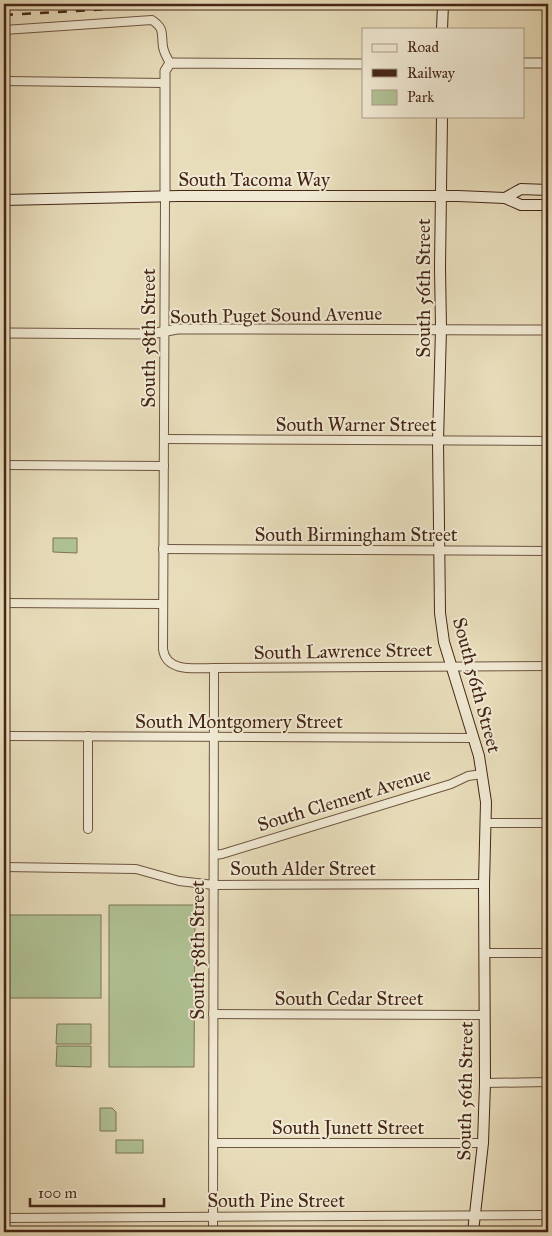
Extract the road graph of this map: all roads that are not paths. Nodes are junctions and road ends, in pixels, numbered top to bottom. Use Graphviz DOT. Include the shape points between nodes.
graph roads {
  1 [pos="443,4"];
  2 [pos="442,28"];
  3 [pos="4,30"];
  4 [pos="170,63"];
  5 [pos="524,63"];
  6 [pos="548,63"];
  7 [pos="362,64"];
  8 [pos="4,81"];
  9 [pos="165,82"];
  10 [pos="442,118"];
  11 [pos="548,190"];
  12 [pos="165,197"];
  13 [pos="441,197"];
  14 [pos="505,198"];
  15 [pos="4,200"];
  16 [pos="548,205"];
  17 [pos="441,329"];
  18 [pos="548,330"];
  19 [pos="164,332"];
  20 [pos="4,333"];
  21 [pos="164,439"];
  22 [pos="438,440"];
  23 [pos="548,441"];
  24 [pos="4,465"];
  25 [pos="164,466"];
  26 [pos="164,549"];
  27 [pos="439,551"];
  28 [pos="548,551"];
  29 [pos="4,603"];
  30 [pos="164,604"];
  31 [pos="169,662"];
  32 [pos="451,666"];
  33 [pos="548,666"];
  34 [pos="214,668"];
  35 [pos="4,736"];
  36 [pos="88,736"];
  37 [pos="214,737"];
  38 [pos="473,738"];
  39 [pos="482,774"];
  40 [pos="486,823"];
  41 [pos="548,823"];
  42 [pos="88,829"];
  43 [pos="214,855"];
  44 [pos="4,868"];
  45 [pos="214,884"];
  46 [pos="484,884"];
  47 [pos="484,953"];
  48 [pos="548,953"];
  49 [pos="213,1014"];
  50 [pos="484,1015"];
  51 [pos="485,1082"];
  52 [pos="548,1082"];
  53 [pos="213,1143"];
  54 [pos="483,1144"];
  55 [pos="474,1215"];
  56 [pos="548,1215"];
  57 [pos="213,1217"];
  58 [pos="4,1218"];
  59 [pos="213,1232"];
  60 [pos="473,1232"];
  1 -- 2 [label="main road"];
  3 -- 4 [label="street" via="152,20 163,32 163,48"];
  4 -- 7 [label="street"];
  4 -- 9 [label="street, South 58th Street" via="165,71"];
  5 -- 6 [label="street"];
  8 -- 9 [label="street"];
  9 -- 12 [label="street, South 58th Street"];
  10 -- 13 [label="main road, South 56th Street"];
  11 -- 14 [label="main road, South Tacoma Way" via="521,190"];
  12 -- 13 [label="main road, South Tacoma Way"];
  12 -- 15 [label="main road, South Tacoma Way"];
  12 -- 19 [label="street, South 58th Street"];
  13 -- 14 [label="main road, South Tacoma Way"];
  13 -- 17 [label="main road, South 56th Street"];
  14 -- 16 [label="main road, South Tacoma Way" via="521,205"];
  17 -- 18 [label="street, South Puget Sound Avenue"];
  17 -- 19 [label="street, South Puget Sound Avenue" via="219,328"];
  17 -- 22 [label="main road, South 56th Street"];
  19 -- 20 [label="street, South Puget Sound Avenue"];
  19 -- 21 [label="street, South 58th Street"];
  21 -- 22 [label="street, South Warner Street"];
  21 -- 25 [label="street, South 58th Street"];
  22 -- 23 [label="street, South Warner Street"];
  22 -- 27 [label="main road, South 56th Street"];
  24 -- 25 [label="street"];
  25 -- 26 [label="street, South 58th Street"];
  26 -- 27 [label="street, South Birmingham Street"];
  26 -- 30 [label="street, South 58th Street"];
  27 -- 28 [label="street, South Birmingham Street"];
  27 -- 32 [label="main road, South 56th Street" via="441,628"];
  29 -- 30 [label="street"];
  30 -- 31 [label="street, South 58th Street" via="164,649"];
  31 -- 34 [label="street, South Lawrence Street" via="183,667"];
  32 -- 33 [label="street, South Lawrence Street"];
  32 -- 34 [label="street, South Lawrence Street"];
  32 -- 38 [label="main road, South 56th Street"];
  34 -- 37 [label="street, South 58th Street"];
  35 -- 36 [label="street, South Montgomery Street"];
  36 -- 37 [label="street, South Montgomery Street"];
  36 -- 42 [label="street"];
  37 -- 38 [label="street, South Montgomery Street"];
  37 -- 43 [label="street, South 58th Street"];
  38 -- 39 [label="main road, South 56th Street"];
  39 -- 40 [label="main road, South 56th Street"];
  39 -- 43 [label="street, South Clement Avenue"];
  40 -- 41 [label="street"];
  40 -- 46 [label="main road, South 56th Street"];
  43 -- 45 [label="street, South 58th Street"];
  44 -- 45 [label="street, South Alder Street" via="136,868 179,881"];
  45 -- 46 [label="street, South Alder Street"];
  45 -- 49 [label="street, South 58th Street"];
  46 -- 47 [label="main road, South 56th Street"];
  47 -- 48 [label="street"];
  47 -- 50 [label="main road, South 56th Street"];
  49 -- 50 [label="street, South Cedar Street"];
  49 -- 53 [label="street, South 58th Street"];
  50 -- 51 [label="main road, South 56th Street"];
  51 -- 52 [label="street"];
  51 -- 54 [label="main road, South 56th Street"];
  53 -- 54 [label="street, South Junett Street"];
  53 -- 57 [label="street, South 58th Street"];
  54 -- 55 [label="main road, South 56th Street"];
  55 -- 56 [label="street, South Pine Street"];
  55 -- 57 [label="street, South Pine Street"];
  55 -- 60 [label="main road, South 56th Street"];
  57 -- 58 [label="street, South Pine Street"];
  57 -- 59 [label="street, South 58th Street"];
}
